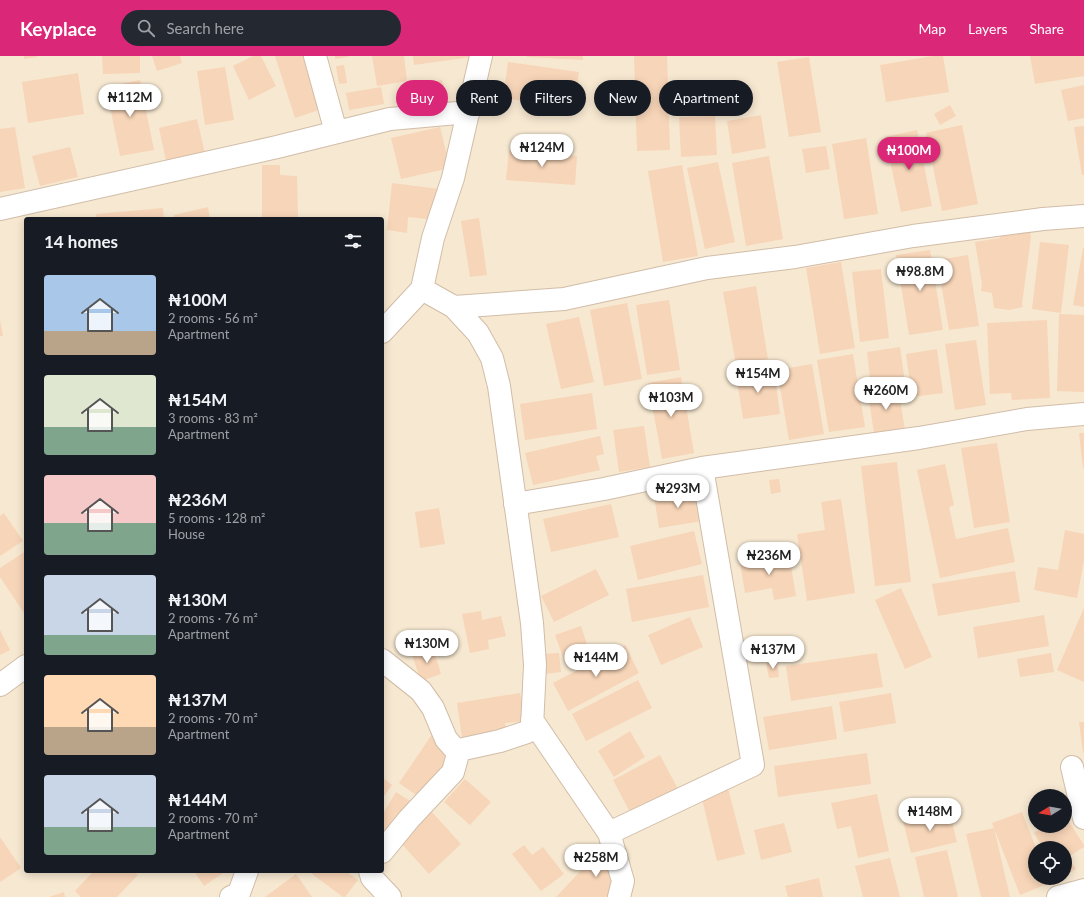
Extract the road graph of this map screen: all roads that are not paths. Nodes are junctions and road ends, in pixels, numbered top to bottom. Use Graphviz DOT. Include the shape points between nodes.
graph roads {
  1 [pos="315,56"];
  2 [pos="481,56"];
  3 [pos="476,80"];
  4 [pos="456,113"];
  5 [pos="468,116"];
  6 [pos="336,132"];
  7 [pos="0,209"];
  8 [pos="1084,216"];
  9 [pos="422,289"];
  10 [pos="454,307"];
  11 [pos="384,330"];
  12 [pos="1084,414"];
  13 [pos="702,468"];
  14 [pos="515,504"];
  15 [pos="384,662"];
  16 [pos="24,667"];
  17 [pos="0,686"];
  18 [pos="532,720"];
  19 [pos="459,750"];
  20 [pos="1072,767"];
  21 [pos="1084,818"];
  22 [pos="609,833"];
  23 [pos="384,849"];
  24 [pos="246,873"];
  25 [pos="367,873"];
  26 [pos="1084,890"];
  27 [pos="231,897"];
  28 [pos="390,897"];
  29 [pos="620,897"];
  30 [pos="1058,897"];
  1 -- 6 [label="street"];
  2 -- 3 [label="street"];
  4 -- 6 [label="street" via="390,119"];
  5 -- 9 [label="street" via="453,178 433,238"];
  6 -- 7 [label="street"];
  8 -- 10 [label="street" via="913,236 796,257 708,268 564,299"];
  9 -- 10 [label="street"];
  9 -- 11 [label="street"];
  10 -- 14 [label="street" via="478,333 492,358 499,386"];
  12 -- 13 [label="street" via="1027,419 919,438"];
  13 -- 14 [label="street" via="604,489"];
  13 -- 22 [label="street" via="752,765"];
  14 -- 18 [label="street" via="532,623 535,665"];
  15 -- 19 [label="street" via="421,691 433,708 446,739"];
  16 -- 17 [label="street"];
  18 -- 19 [label="street" via="532,727 527,732"];
  18 -- 22 [label="street"];
  19 -- 23 [label="street" via="453,772 409,818"];
  20 -- 21 [label="street"];
  22 -- 29 [label="street" via="623,881"];
  24 -- 27 [label="street" via="239,893"];
  25 -- 28 [label="street"];
  26 -- 30 [label="street"];
}
